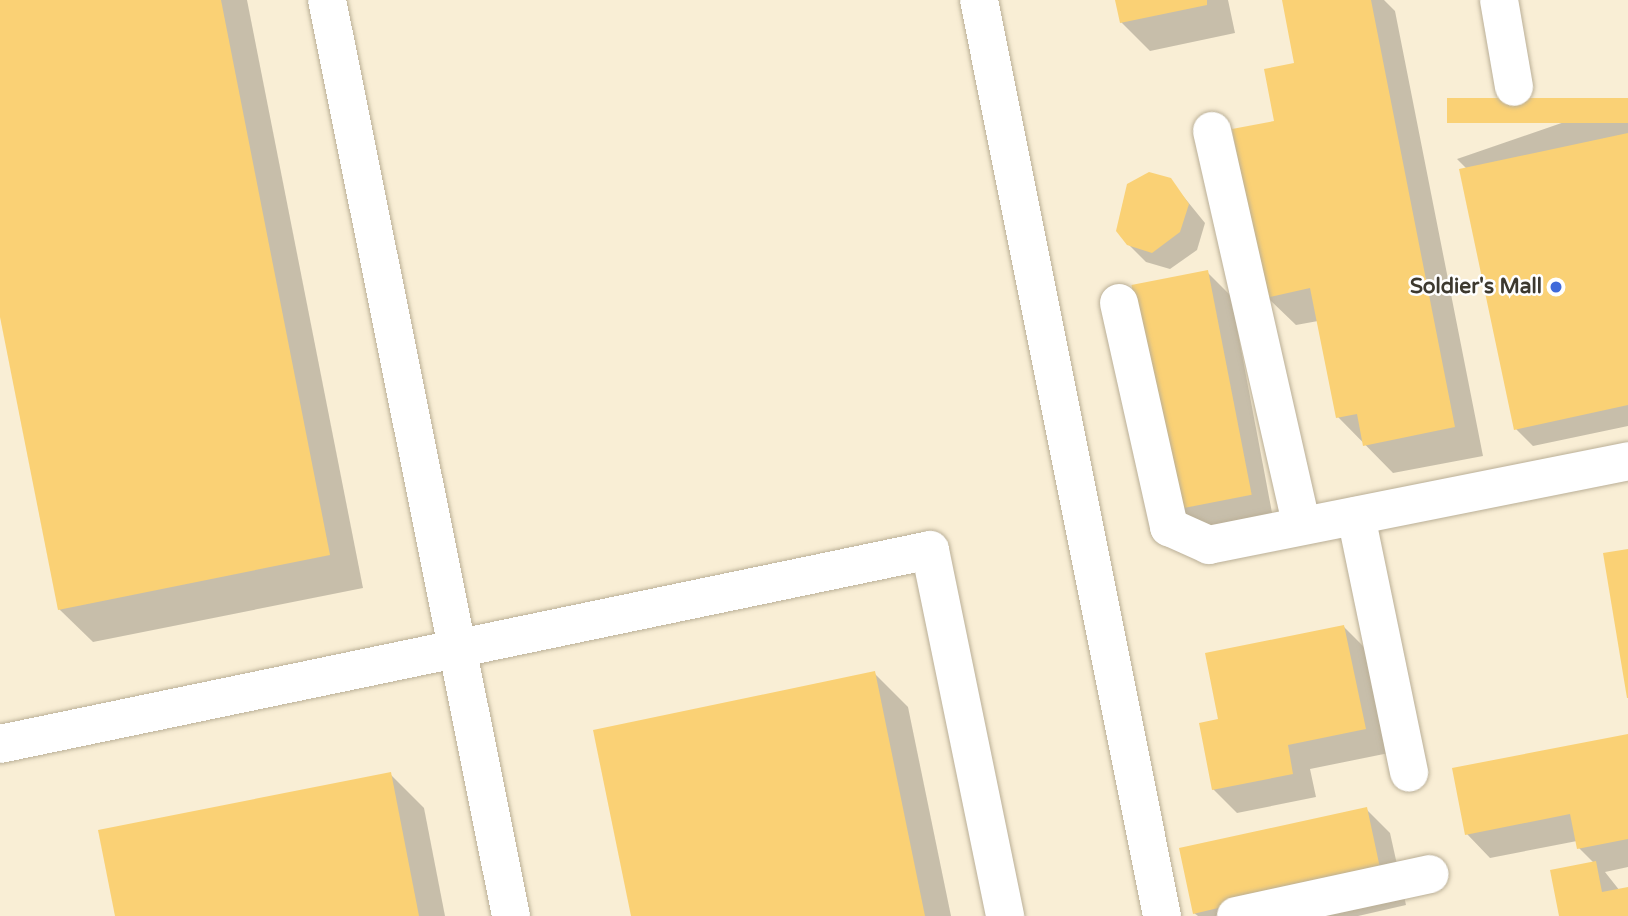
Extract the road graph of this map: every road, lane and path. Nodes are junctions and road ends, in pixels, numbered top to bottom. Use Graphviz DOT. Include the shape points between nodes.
graph roads {
  1 [pos="327,0"];
  2 [pos="979,0"];
  3 [pos="1499,0"];
  4 [pos="1514,87"];
  5 [pos="1212,131"];
  6 [pos="1119,303"];
  7 [pos="1628,461"];
  8 [pos="1356,516"];
  9 [pos="1301,524"];
  10 [pos="456,649"];
  11 [pos="0,744"];
  12 [pos="1409,773"];
  13 [pos="1430,874"];
  14 [pos="511,916"];
  15 [pos="1005,916"];
  16 [pos="1162,916"];
  17 [pos="1236,916"];
  1 -- 10 [label="street"];
  2 -- 16 [label="street"];
  3 -- 4 [label="street"];
  5 -- 9 [label="street"];
  6 -- 9 [label="street" via="1169,527 1209,545"];
  7 -- 8 [label="street"];
  8 -- 9 [label="street"];
  8 -- 12 [label="street"];
  10 -- 11 [label="street"];
  10 -- 14 [label="street"];
  10 -- 15 [label="street" via="930,550"];
  13 -- 17 [label="street"];
}
